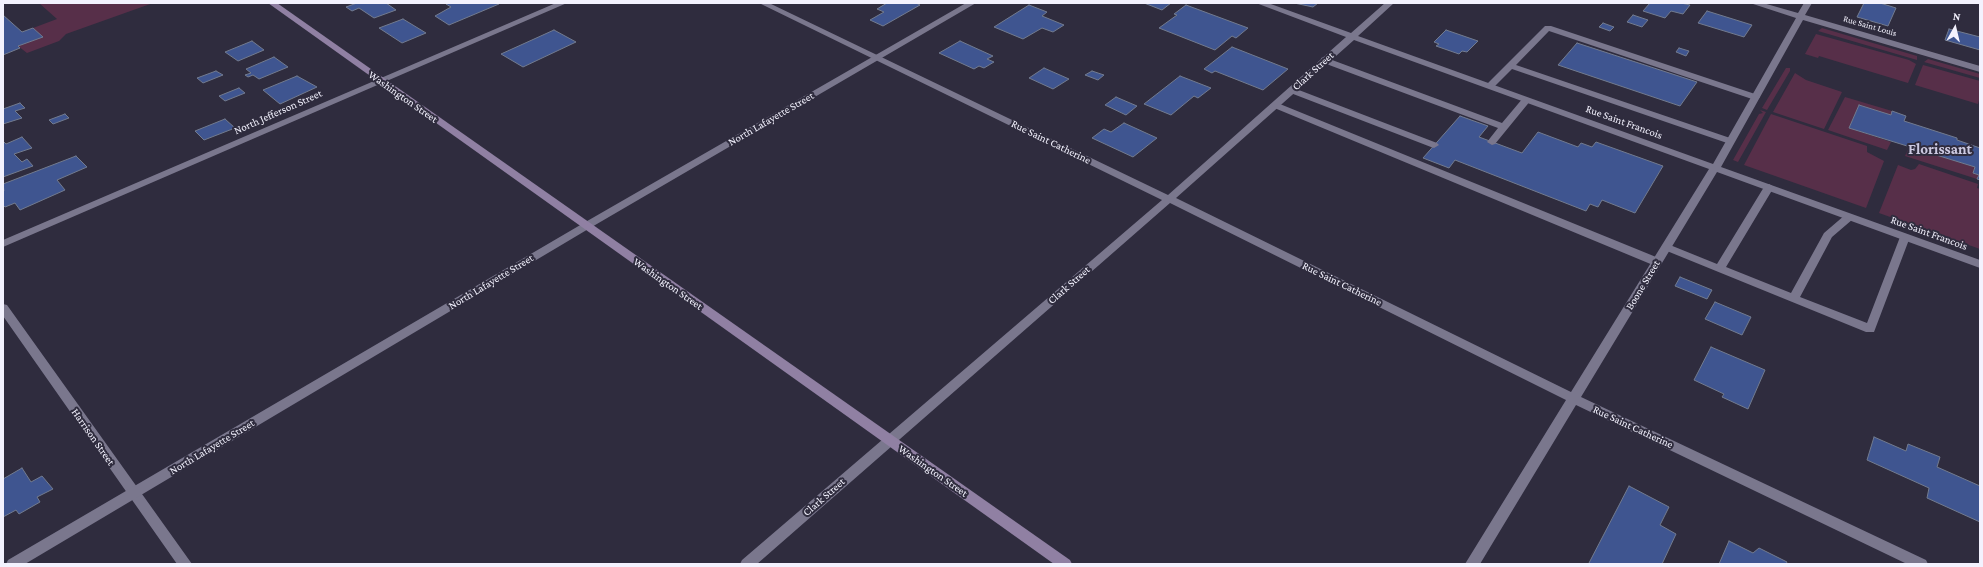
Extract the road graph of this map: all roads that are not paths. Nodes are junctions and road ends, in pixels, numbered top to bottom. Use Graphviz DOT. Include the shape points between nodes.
graph roads {
  1 [pos="272,3"];
  2 [pos="563,3"];
  3 [pos="763,3"];
  4 [pos="972,3"];
  5 [pos="1260,3"];
  6 [pos="1390,3"];
  7 [pos="1754,3"];
  8 [pos="1808,3"];
  9 [pos="1800,17"];
  10 [pos="1352,36"];
  11 [pos="877,58"];
  12 [pos="1324,60"];
  13 [pos="1510,66"];
  14 [pos="1980,69"];
  15 [pos="380,80"];
  16 [pos="1490,86"];
  17 [pos="1291,90"];
  18 [pos="1755,97"];
  19 [pos="1526,100"];
  20 [pos="1275,105"];
  21 [pos="1504,127"];
  22 [pos="1730,141"];
  23 [pos="1492,142"];
  24 [pos="1434,145"];
  25 [pos="1715,168"];
  26 [pos="1769,188"];
  27 [pos="1169,199"];
  28 [pos="1849,217"];
  29 [pos="586,226"];
  30 [pos="1905,237"];
  31 [pos="3,244"];
  32 [pos="1666,247"];
  33 [pos="1657,262"];
  34 [pos="1980,264"];
  35 [pos="1720,268"];
  36 [pos="1794,298"];
  37 [pos="3,308"];
  38 [pos="1574,399"];
  39 [pos="889,440"];
  40 [pos="133,493"];
  41 [pos="13,564"];
  42 [pos="185,564"];
  43 [pos="747,564"];
  44 [pos="1065,564"];
  45 [pos="1472,564"];
  46 [pos="1922,564"];
  1 -- 15 [label="main road, Washington Street"];
  2 -- 15 [label="street, North Jefferson Street"];
  3 -- 11 [label="street, Rue Saint Catherine"];
  4 -- 11 [label="street, North Lafayette Street"];
  5 -- 10 [label="street, Rue Saint Francois"];
  6 -- 10 [label="street, Clark Street"];
  7 -- 9 [label="street, Rue Saint Louis"];
  8 -- 9 [label="street, Boone Street"];
  9 -- 14 [label="street, Rue Saint Louis"];
  9 -- 18 [label="street, Boone Street"];
  10 -- 12 [label="street, Clark Street"];
  10 -- 16 [label="street, Rue Saint Francois"];
  11 -- 27 [label="street, Rue Saint Catherine"];
  11 -- 29 [label="street, North Lafayette Street"];
  12 -- 17 [label="street, Clark Street"];
  12 -- 21 [label="street"];
  13 -- 16 [label="street"];
  13 -- 18 [label="street" via="1548,28"];
  13 -- 22 [label="street"];
  15 -- 29 [label="main road, Washington Street"];
  15 -- 31 [label="street, North Jefferson Street"];
  16 -- 19 [label="street, Rue Saint Francois"];
  17 -- 20 [label="street, Clark Street"];
  17 -- 24 [label="street"];
  18 -- 22 [label="street, Boone Street"];
  19 -- 21 [label="street"];
  19 -- 25 [label="street, Rue Saint Francois"];
  20 -- 27 [label="street, Clark Street"];
  20 -- 33 [label="street"];
  21 -- 23 [label="street"];
  22 -- 25 [label="street, Boone Street"];
  25 -- 26 [label="street, Rue Saint Francois"];
  25 -- 32 [label="street, Boone Street"];
  26 -- 28 [label="street, Rue Saint Francois"];
  26 -- 35 [label="street"];
  27 -- 38 [label="street, Rue Saint Catherine"];
  27 -- 39 [label="street, Clark Street"];
  28 -- 30 [label="street, Rue Saint Francois"];
  28 -- 36 [label="street" via="1828,235"];
  29 -- 39 [label="main road, Washington Street"];
  29 -- 40 [label="street, North Lafayette Street"];
  30 -- 34 [label="street, Rue Saint Francois"];
  30 -- 36 [label="street" via="1870,329"];
  32 -- 33 [label="street, Boone Street"];
  32 -- 35 [label="street"];
  33 -- 38 [label="street, Boone Street"];
  35 -- 36 [label="street"];
  37 -- 40 [label="street, Harrison Street"];
  38 -- 45 [label="street, Boone Street"];
  38 -- 46 [label="street, Rue Saint Catherine"];
  39 -- 43 [label="street, Clark Street"];
  39 -- 44 [label="main road, Washington Street"];
  40 -- 41 [label="street, North Lafayette Street"];
  40 -- 42 [label="street, Harrison Street"];
}
